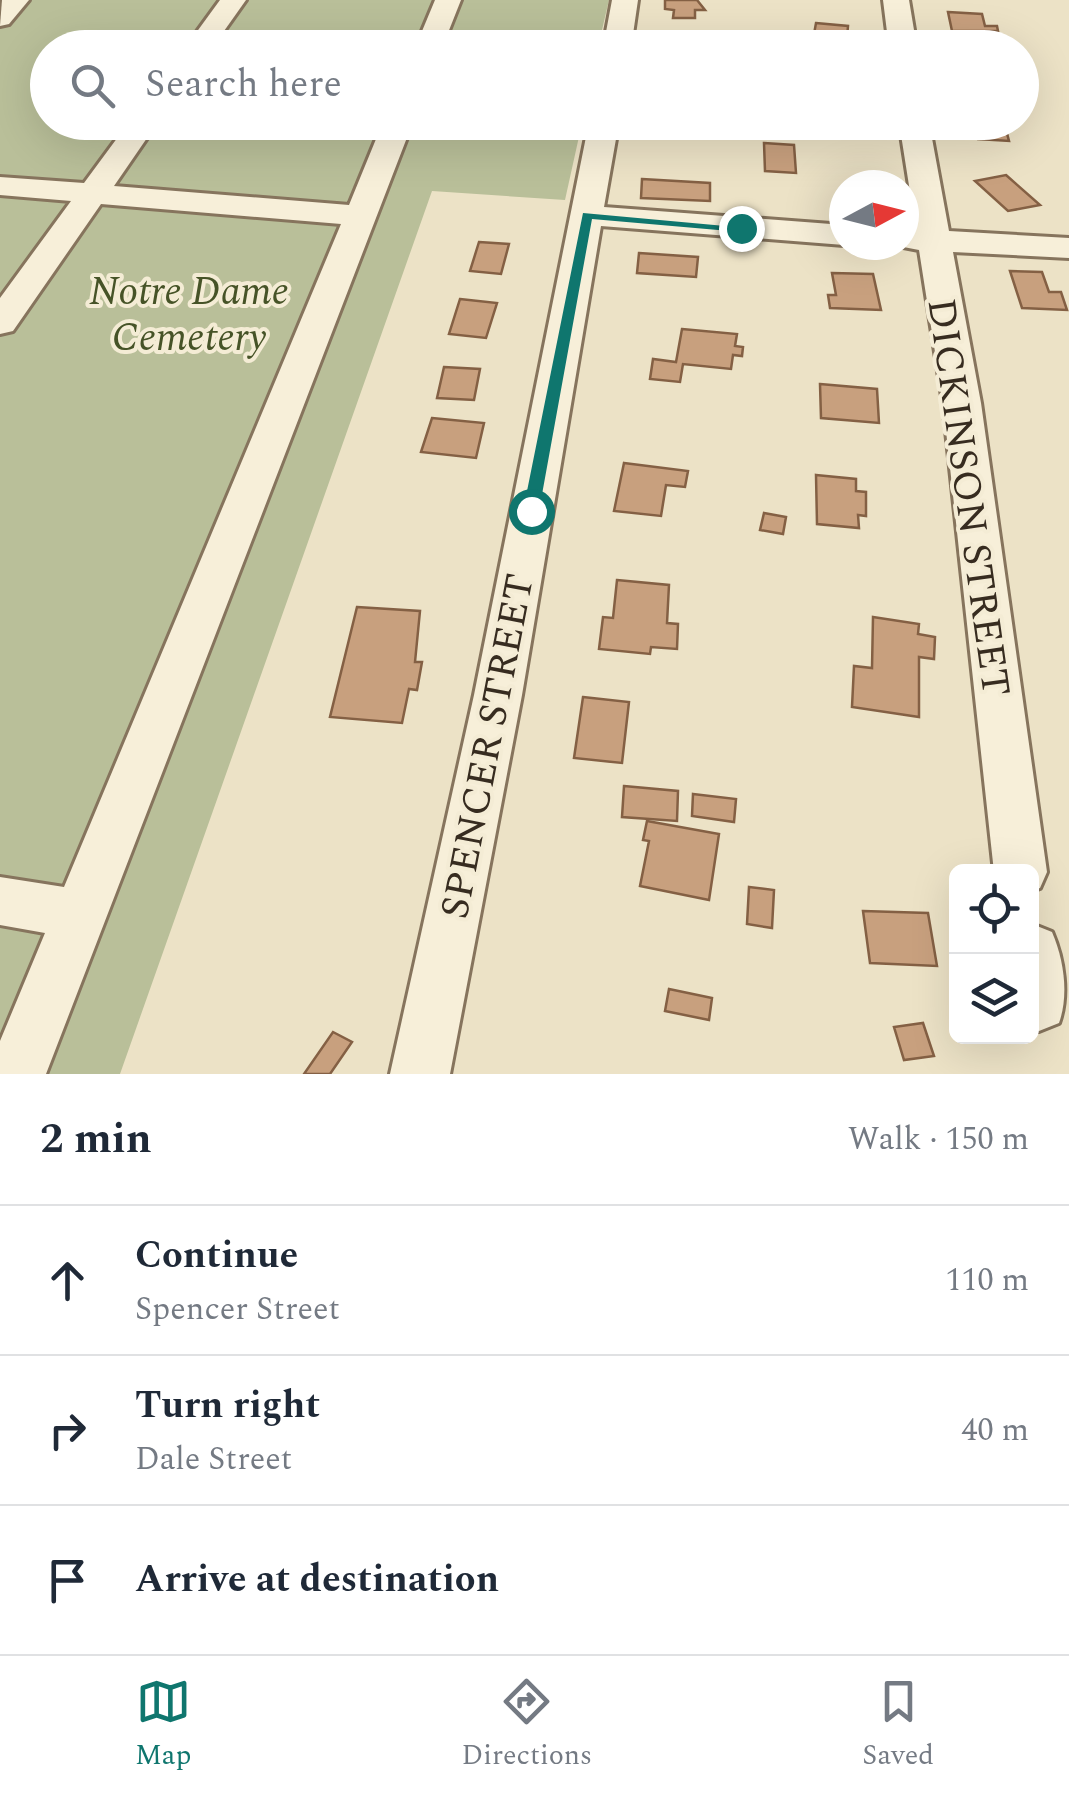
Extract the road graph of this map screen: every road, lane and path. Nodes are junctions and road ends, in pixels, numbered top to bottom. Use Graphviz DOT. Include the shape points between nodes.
graph roads {
  1 [pos="16,0"];
  2 [pos="232,0"];
  3 [pos="448,0"];
  4 [pos="625,0"];
  5 [pos="896,0"];
  6 [pos="0,18"];
  7 [pos="211,30"];
  8 [pos="436,30"];
  9 [pos="620,30"];
  10 [pos="900,30"];
  11 [pos="131,140"];
  12 [pos="391,140"];
  13 [pos="601,140"];
  14 [pos="914,140"];
  15 [pos="915,170"];
  16 [pos="0,186"];
  17 [pos="93,194"];
  18 [pos="587,215"];
  19 [pos="361,216"];
  20 [pos="829,234"];
  21 [pos="919,240"];
  22 [pos="919,247"];
  23 [pos="1069,248"];
  24 [pos="0,322"];
  25 [pos="1020,864"];
  26 [pos="0,901"];
  27 [pos="80,914"];
  28 [pos="16,1074"];
  29 [pos="420,1074"];
  1 -- 6 [label="street"];
  2 -- 7 [label="street"];
  3 -- 8 [label="street"];
  4 -- 9 [label="street"];
  5 -- 10 [label="street"];
  11 -- 17 [label="street"];
  12 -- 19 [label="street"];
  13 -- 18 [label="street, SPENCER STREET"];
  14 -- 15 [label="street, DICKINSON STREET"];
  16 -- 17 [label="street"];
  17 -- 19 [label="street"];
  17 -- 24 [label="street"];
  18 -- 20 [label="street"];
  18 -- 29 [label="street, SPENCER STREET"];
  19 -- 27 [label="street"];
  21 -- 23 [label="street"];
  22 -- 25 [label="street, DICKINSON STREET" via="962,403"];
  26 -- 27 [label="street"];
  27 -- 28 [label="street"];
}
